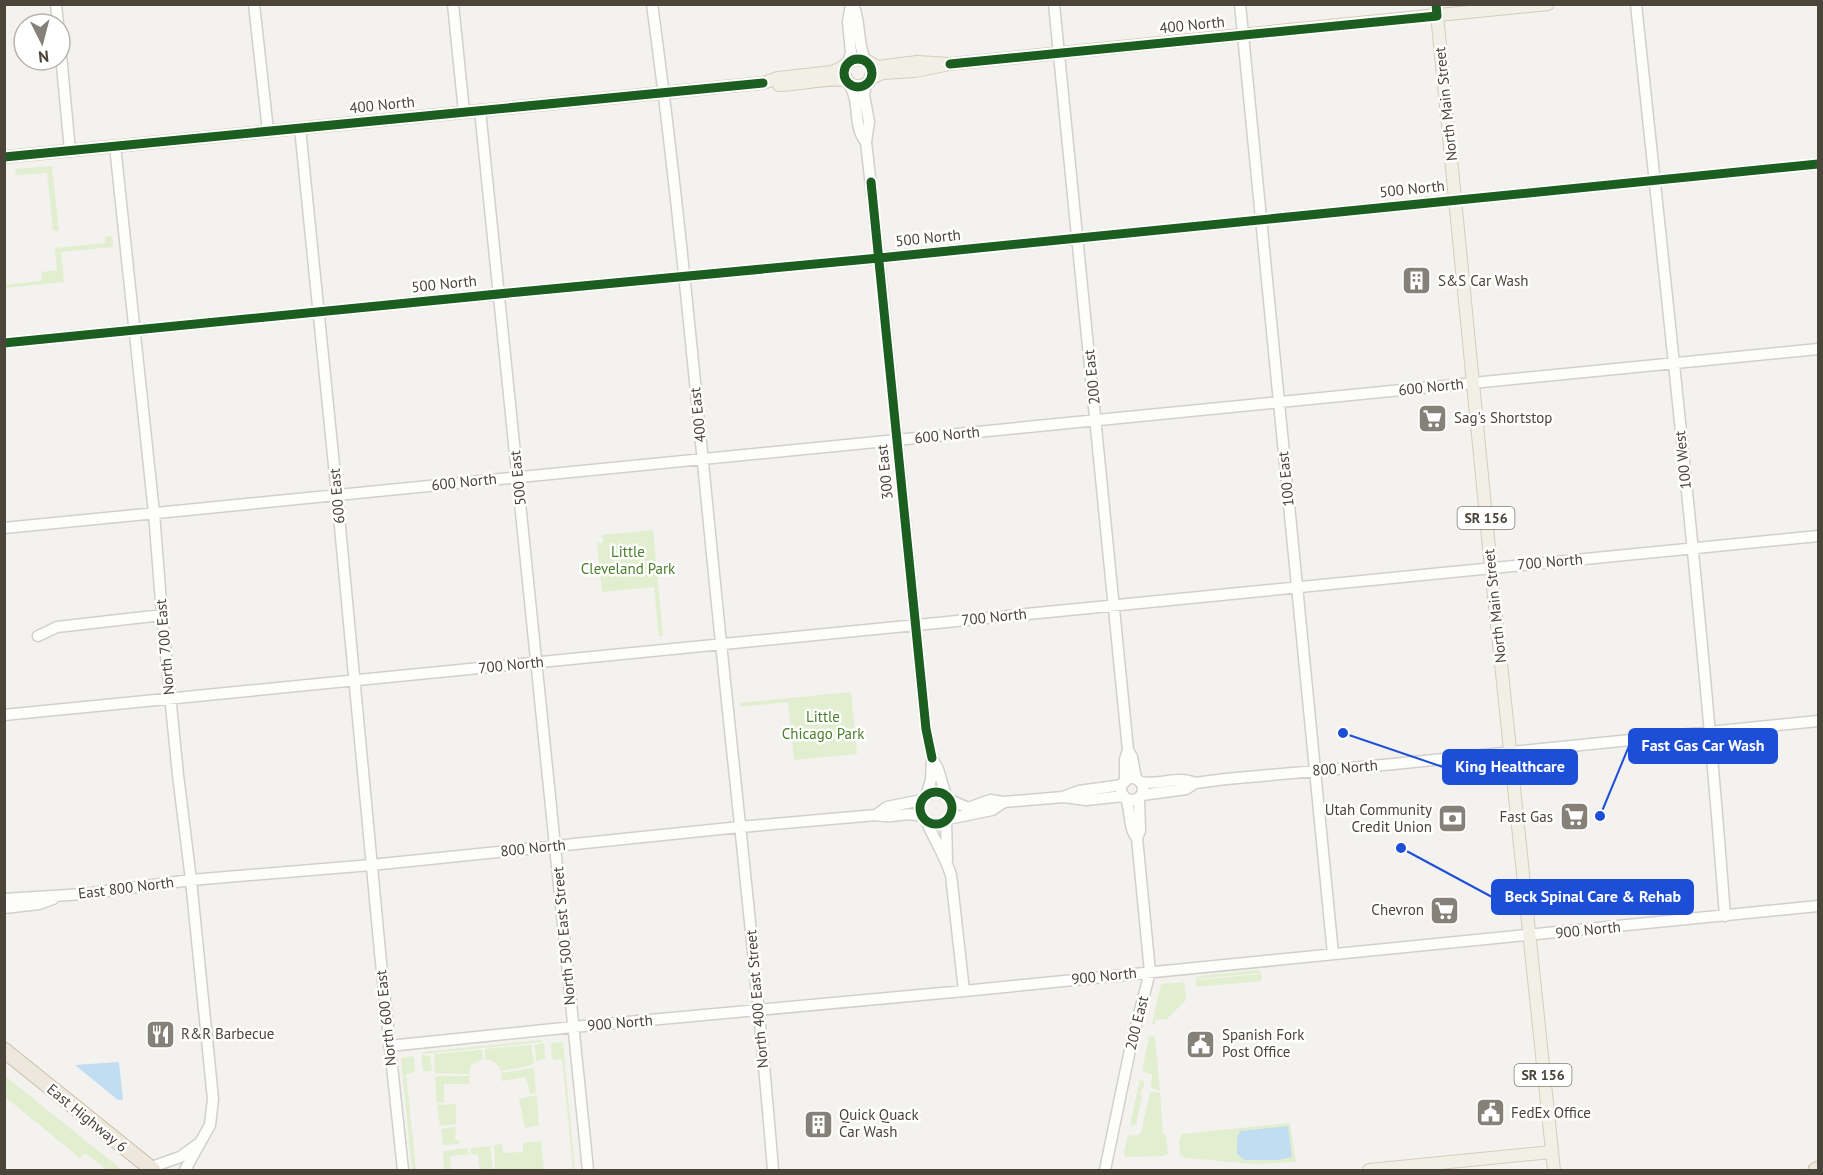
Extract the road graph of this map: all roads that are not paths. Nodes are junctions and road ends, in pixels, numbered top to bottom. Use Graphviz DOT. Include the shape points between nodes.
graph roads {
  1 [pos="254,4"];
  2 [pos="453,4"];
  3 [pos="652,4"];
  4 [pos="852,4"];
  5 [pos="1054,4"];
  6 [pos="1240,4"];
  7 [pos="1548,4"];
  8 [pos="1636,4"];
  9 [pos="1437,10"];
  10 [pos="1244,35"];
  11 [pos="1060,53"];
  12 [pos="867,62"];
  13 [pos="847,64"];
  14 [pos="950,64"];
  15 [pos="63,72"];
  16 [pos="868,81"];
  17 [pos="763,83"];
  18 [pos="848,83"];
  19 [pos="664,92"];
  20 [pos="480,110"];
  21 [pos="464,112"];
  22 [pos="300,128"];
  23 [pos="268,131"];
  24 [pos="866,142"];
  25 [pos="115,146"];
  26 [pos="70,151"];
  27 [pos="4,157"];
  28 [pos="1818,164"];
  29 [pos="1654,180"];
  30 [pos="1455,200"];
  31 [pos="1260,219"];
  32 [pos="1078,237"];
  33 [pos="879,258"];
  34 [pos="684,276"];
  35 [pos="500,294"];
  36 [pos="319,313"];
  37 [pos="134,330"];
  38 [pos="4,343"];
  39 [pos="1818,349"];
  40 [pos="1673,363"];
  41 [pos="1473,383"];
  42 [pos="1278,403"];
  43 [pos="1096,420"];
  44 [pos="897,440"];
  45 [pos="703,459"];
  46 [pos="518,477"];
  47 [pos="337,495"];
  48 [pos="154,513"];
  49 [pos="4,528"];
  50 [pos="1818,536"];
  51 [pos="1693,549"];
  52 [pos="1491,568"];
  53 [pos="1297,587"];
  54 [pos="1114,605"];
  55 [pos="162,615"];
  56 [pos="915,625"];
  57 [pos="38,636"];
  58 [pos="721,644"];
  59 [pos="536,662"];
  60 [pos="355,680"];
  61 [pos="170,699"];
  62 [pos="4,715"];
  63 [pos="1818,721"];
  64 [pos="1710,732"];
  65 [pos="1128,750"];
  66 [pos="1510,751"];
  67 [pos="932,758"];
  68 [pos="1316,771"];
  69 [pos="1138,781"];
  70 [pos="1195,783"];
  71 [pos="1124,790"];
  72 [pos="1140,796"];
  73 [pos="924,798"];
  74 [pos="948,798"];
  75 [pos="1004,802"];
  76 [pos="876,815"];
  77 [pos="924,819"];
  78 [pos="947,820"];
  79 [pos="740,827"];
  80 [pos="1137,838"];
  81 [pos="556,845"];
  82 [pos="946,860"];
  83 [pos="371,865"];
  84 [pos="191,880"];
  85 [pos="5,901"];
  86 [pos="1818,906"];
  87 [pos="1725,916"];
  88 [pos="1529,936"];
  89 [pos="1333,954"];
  90 [pos="1150,972"];
  91 [pos="964,991"];
  92 [pos="758,1010"];
  93 [pos="573,1027"];
  94 [pos="389,1046"];
  95 [pos="4,1050"];
  96 [pos="198,1144"];
  97 [pos="1552,1152"];
  98 [pos="151,1169"];
  99 [pos="185,1170"];
  100 [pos="403,1170"];
  101 [pos="588,1170"];
  102 [pos="772,1170"];
  103 [pos="1105,1170"];
  104 [pos="1369,1170"];
  105 [pos="1554,1170"];
  1 -- 23 [label="street"];
  2 -- 21 [label="street"];
  3 -- 19 [label="street, 400 East"];
  4 -- 12 [label="street"];
  4 -- 13 [label="street" via="848,30 851,53"];
  5 -- 11 [label="street, 200 East"];
  6 -- 10 [label="street, 100 East"];
  7 -- 9 [label="main road, 400 North"];
  8 -- 29 [label="street, 100 West"];
  9 -- 10 [label="main road, 400 North"];
  9 -- 30 [label="main road, North Main Street / SR 156"];
  10 -- 11 [label="main road, 400 North"];
  10 -- 31 [label="street, 100 East"];
  11 -- 14 [label="main road, 400 North"];
  11 -- 32 [label="street, 200 East"];
  12 -- 13 [label="main road" via="856,59"];
  12 -- 14 [label="main road, 400 North" via="878,67 917,62"];
  12 -- 16 [label="main road" via="872,71"];
  13 -- 17 [label="main road, 400 North" via="832,72"];
  13 -- 18 [label="main road" via="844,75"];
  14 -- 16 [label="main road, 400 North" via="883,73"];
  15 -- 26 [label="street"];
  16 -- 18 [label="main road" via="856,87"];
  16 -- 24 [label="street, 300 East" via="864,95 869,122"];
  17 -- 18 [label="main road, 400 North" via="832,79"];
  17 -- 19 [label="main road, 400 North"];
  18 -- 24 [label="street, 300 East" via="855,97 859,131"];
  19 -- 20 [label="main road, 400 North"];
  19 -- 34 [label="street, 400 East"];
  20 -- 21 [label="main road, 400 North"];
  20 -- 35 [label="street, 500 East"];
  21 -- 22 [label="main road, 400 North"];
  22 -- 23 [label="main road, 400 North"];
  22 -- 36 [label="street, 600 East"];
  23 -- 25 [label="main road, 400 North"];
  24 -- 33 [label="street, 300 East"];
  25 -- 26 [label="main road, 400 North"];
  25 -- 37 [label="street, North 700 East"];
  26 -- 27 [label="main road, 400 North"];
  28 -- 29 [label="street, 500 North"];
  29 -- 30 [label="street, 500 North"];
  29 -- 40 [label="street, 100 West"];
  30 -- 31 [label="street, 500 North"];
  30 -- 41 [label="main road, North Main Street / SR 156"];
  31 -- 32 [label="street, 500 North"];
  31 -- 42 [label="street, 100 East"];
  32 -- 33 [label="street, 500 North"];
  32 -- 43 [label="street, 200 East"];
  33 -- 34 [label="street, 500 North"];
  33 -- 44 [label="street, 300 East"];
  34 -- 35 [label="street, 500 North"];
  34 -- 45 [label="street, 400 East"];
  35 -- 36 [label="street, 500 North"];
  35 -- 46 [label="street, 500 East"];
  36 -- 37 [label="street, 500 North"];
  36 -- 47 [label="street, 600 East"];
  37 -- 38 [label="street, 500 North"];
  37 -- 48 [label="street, North 700 East"];
  39 -- 40 [label="street, 600 North"];
  40 -- 41 [label="street, 600 North"];
  40 -- 51 [label="street, 100 West"];
  41 -- 42 [label="street, 600 North"];
  41 -- 52 [label="main road, North Main Street / SR 156"];
  42 -- 43 [label="street, 600 North"];
  42 -- 53 [label="street, 100 East"];
  43 -- 44 [label="street, 600 North"];
  43 -- 54 [label="street, 200 East"];
  44 -- 45 [label="street, 600 North"];
  44 -- 56 [label="street, 300 East"];
  45 -- 46 [label="street, 600 North"];
  45 -- 58 [label="street, 400 East"];
  46 -- 47 [label="street, 600 North"];
  46 -- 59 [label="street, 500 East"];
  47 -- 48 [label="street, 600 North"];
  47 -- 60 [label="street, 600 East"];
  48 -- 49 [label="street, 600 North"];
  48 -- 55 [label="street, North 700 East"];
  50 -- 51 [label="street, 700 North"];
  51 -- 52 [label="street, 700 North"];
  51 -- 64 [label="street, 100 West"];
  52 -- 53 [label="street, 700 North"];
  52 -- 66 [label="main road, North Main Street / SR 156"];
  53 -- 54 [label="street, 700 North"];
  53 -- 68 [label="street, 100 East"];
  54 -- 56 [label="street, 700 North"];
  54 -- 65 [label="street, 200 East"];
  55 -- 57 [label="street" via="57,627"];
  55 -- 61 [label="street, North 700 East"];
  56 -- 58 [label="street, 700 North"];
  56 -- 67 [label="street, 300 East"];
  58 -- 59 [label="street, 700 North"];
  58 -- 79 [label="street, 400 East"];
  59 -- 60 [label="street, 700 North"];
  59 -- 81 [label="street, 500 East"];
  60 -- 61 [label="street, 700 North"];
  60 -- 83 [label="street, 600 East"];
  61 -- 62 [label="street, 700 North"];
  61 -- 84 [label="street, North 700 East"];
  63 -- 64 [label="street, 800 North"];
  64 -- 66 [label="street, 800 North"];
  64 -- 87 [label="street, 100 West"];
  65 -- 69 [label="street, 200 East"];
  65 -- 71 [label="street, 200 East"];
  66 -- 68 [label="street, 800 North"];
  66 -- 88 [label="main road, North Main Street / SR 156"];
  67 -- 73 [label="street, 300 East" via="931,780"];
  67 -- 74 [label="street, 300 East"];
  68 -- 70 [label="street, 800 North"];
  68 -- 89 [label="street, 100 East"];
  69 -- 70 [label="street, 800 North"];
  69 -- 71 [label="street" via="1130,779"];
  69 -- 72 [label="street" via="1143,788"];
  70 -- 72 [label="street, 800 North" via="1186,789"];
  71 -- 72 [label="street" via="1132,800"];
  71 -- 75 [label="street" via="1079,791 1063,797"];
  71 -- 80 [label="street, 200 East" via="1132,833"];
  72 -- 80 [label="street, 200 East"];
  73 -- 74 [label="street" via="936,792"];
  73 -- 76 [label="street, 800 North" via="887,807"];
  73 -- 77 [label="street" via="920,809"];
  74 -- 75 [label="street" via="968,808 990,800"];
  74 -- 78 [label="street" via="952,810"];
  75 -- 78 [label="street" via="992,810"];
  76 -- 77 [label="street, 800 North" via="911,813"];
  76 -- 79 [label="street, 800 North"];
  77 -- 78 [label="street" via="935,824"];
  77 -- 82 [label="street"];
  78 -- 82 [label="street"];
  79 -- 81 [label="street, 800 North"];
  79 -- 92 [label="street, North 400 East Street"];
  80 -- 90 [label="street, 200 East"];
  81 -- 83 [label="street, 800 North"];
  81 -- 93 [label="street, North 500 East Street"];
  82 -- 91 [label="street" via="953,882"];
  83 -- 84 [label="street, 800 North"];
  83 -- 94 [label="street, North 600 East"];
  84 -- 85 [label="street, East 800 North"];
  84 -- 96 [label="street, North 700 East" via="213,1100 210,1125"];
  86 -- 87 [label="street, 900 North"];
  87 -- 88 [label="street, 900 North"];
  88 -- 89 [label="street, 900 North"];
  88 -- 97 [label="main road, North Main Street / SR 156"];
  89 -- 90 [label="street, 900 North"];
  90 -- 91 [label="street, 900 North"];
  90 -- 103 [label="street, 200 East"];
  91 -- 92 [label="street, 900 North"];
  92 -- 93 [label="street, 900 North"];
  92 -- 102 [label="street, North 400 East Street"];
  93 -- 94 [label="street, 900 North"];
  93 -- 101 [label="street, North 500 East Street"];
  94 -- 100 [label="street, North 600 East"];
  95 -- 98 [label="highway, East Highway 6"];
  96 -- 98 [label="street" via="180,1157"];
  96 -- 99 [label="street, North 700 East"];
  97 -- 104 [label="main road"];
  97 -- 105 [label="main road, North Main Street / SR 156"];
}
